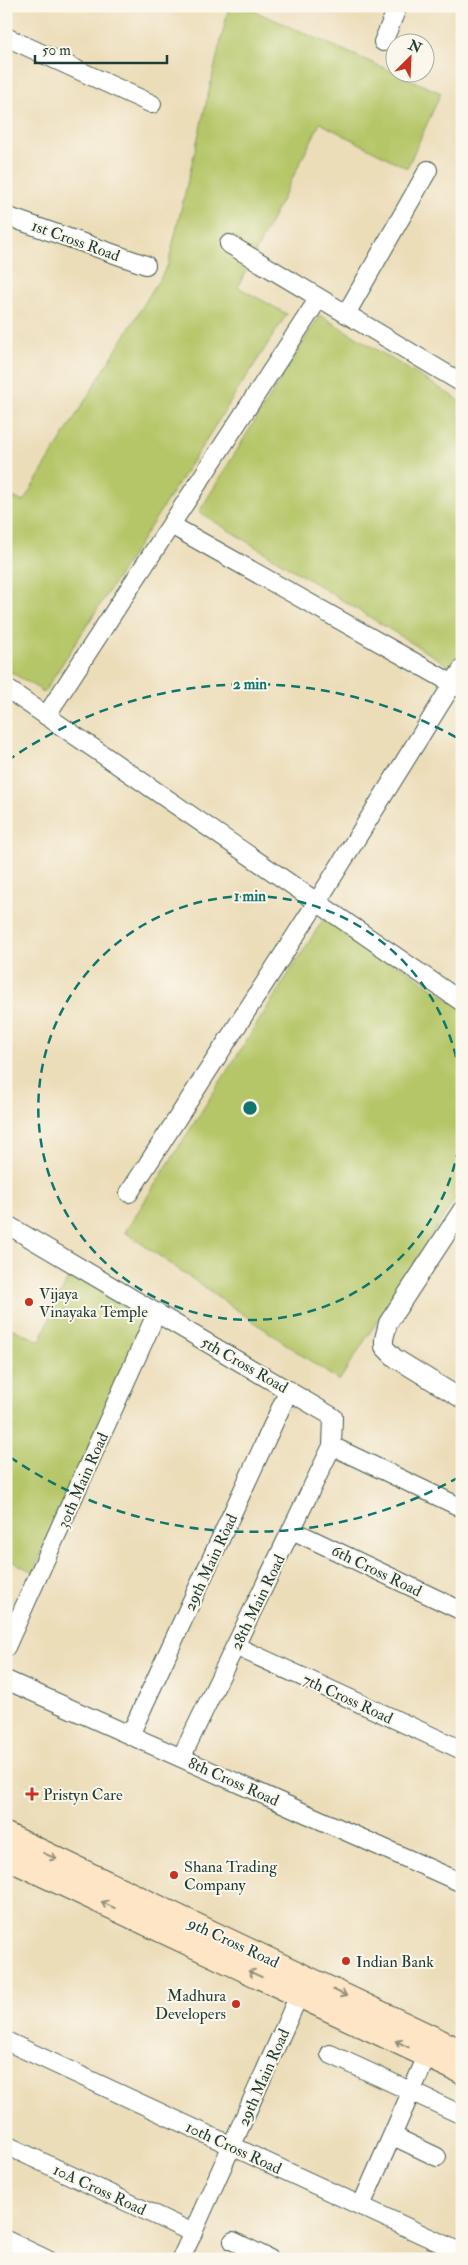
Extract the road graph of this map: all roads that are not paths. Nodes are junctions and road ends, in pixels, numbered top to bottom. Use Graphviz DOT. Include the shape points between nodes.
graph roads {
  1 [pos="398,6"];
  2 [pos="6,37"];
  3 [pos="383,42"];
  4 [pos="152,104"];
  5 [pos="428,170"];
  6 [pos="6,216"];
  7 [pos="229,244"];
  8 [pos="146,265"];
  9 [pos="318,298"];
  10 [pos="346,314"];
  11 [pos="462,383"];
  12 [pos="171,525"];
  13 [pos="459,681"];
  14 [pos="6,688"];
  15 [pos="46,716"];
  16 [pos="317,902"];
  17 [pos="462,1002"];
  18 [pos="129,1193"];
  19 [pos="462,1210"];
  20 [pos="6,1224"];
  21 [pos="157,1312"];
  22 [pos="289,1390"];
  23 [pos="462,1400"];
  24 [pos="332,1446"];
  25 [pos="462,1508"];
  26 [pos="292,1530"];
  27 [pos="462,1611"];
  28 [pos="235,1646"];
  29 [pos="6,1647"];
  30 [pos="6,1680"];
  31 [pos="130,1735"];
  32 [pos="462,1750"];
  33 [pos="182,1758"];
  34 [pos="6,1835"];
  35 [pos="6,1857"];
  36 [pos="462,1883"];
  37 [pos="303,1985"];
  38 [pos="6,2041"];
  39 [pos="462,2052"];
  40 [pos="330,2054"];
  41 [pos="427,2056"];
  42 [pos="462,2072"];
  43 [pos="413,2092"];
  44 [pos="462,2115"];
  45 [pos="393,2136"];
  46 [pos="6,2146"];
  47 [pos="232,2146"];
  48 [pos="437,2157"];
  49 [pos="360,2206"];
  50 [pos="193,2233"];
  51 [pos="6,2240"];
  52 [pos="233,2241"];
  53 [pos="462,2253"];
  54 [pos="46,2259"];
  55 [pos="181,2259"];
  56 [pos="270,2259"];
  1 -- 3 [label="street"];
  2 -- 4 [label="street"];
  5 -- 10 [label="street"];
  6 -- 8 [label="street, 1st Cross Road"];
  7 -- 9 [label="street"];
  9 -- 10 [label="street"];
  9 -- 12 [label="street"];
  10 -- 11 [label="street"];
  12 -- 13 [label="street"];
  12 -- 15 [label="street"];
  13 -- 16 [label="street"];
  14 -- 15 [label="street"];
  15 -- 16 [label="street"];
  16 -- 17 [label="street"];
  16 -- 18 [label="street"];
  19 -- 23 [label="street" via="388,1324 384,1347 395,1358"];
  20 -- 21 [label="street, 5th Cross Road"];
  21 -- 22 [label="street, 5th Cross Road"];
  21 -- 29 [label="street, 30th Main Road"];
  22 -- 24 [label="street, 5th Cross Road" via="333,1417"];
  22 -- 31 [label="street, 29th Main Road"];
  24 -- 25 [label="street"];
  24 -- 26 [label="street, 28th Main Road"];
  26 -- 27 [label="street, 6th Cross Road"];
  26 -- 28 [label="street, 28th Main Road"];
  28 -- 32 [label="street, 7th Cross Road"];
  28 -- 33 [label="street, 28th Main Road"];
  30 -- 31 [label="street, 8th Cross Road"];
  31 -- 33 [label="street, 8th Cross Road"];
  33 -- 36 [label="street, 8th Cross Road"];
  34 -- 37 [label="main road, 9th Cross Road, one-way"];
  37 -- 35 [label="main road, 9th Cross Road, one-way"];
  37 -- 39 [label="main road, 9th Cross Road, one-way"];
  41 -- 37 [label="main road, 9th Cross Road, one-way"];
  37 -- 47 [label="street, 29th Main Road"];
  38 -- 47 [label="street, 10th Cross Road"];
  40 -- 43 [label="street"];
  41 -- 42 [label="main road, 9th Cross Road"];
  41 -- 43 [label="street"];
  43 -- 44 [label="street"];
  43 -- 45 [label="street"];
  45 -- 48 [label="street"];
  45 -- 49 [label="street"];
  46 -- 50 [label="street, 10A Cross Road"];
  47 -- 49 [label="street, 10th Cross Road"];
  47 -- 50 [label="street, 29th Main Road"];
  49 -- 53 [label="street, 10th Cross Road"];
  50 -- 55 [label="street, 29th Main Road"];
  51 -- 54 [label="street"];
  52 -- 56 [label="street"];
}
